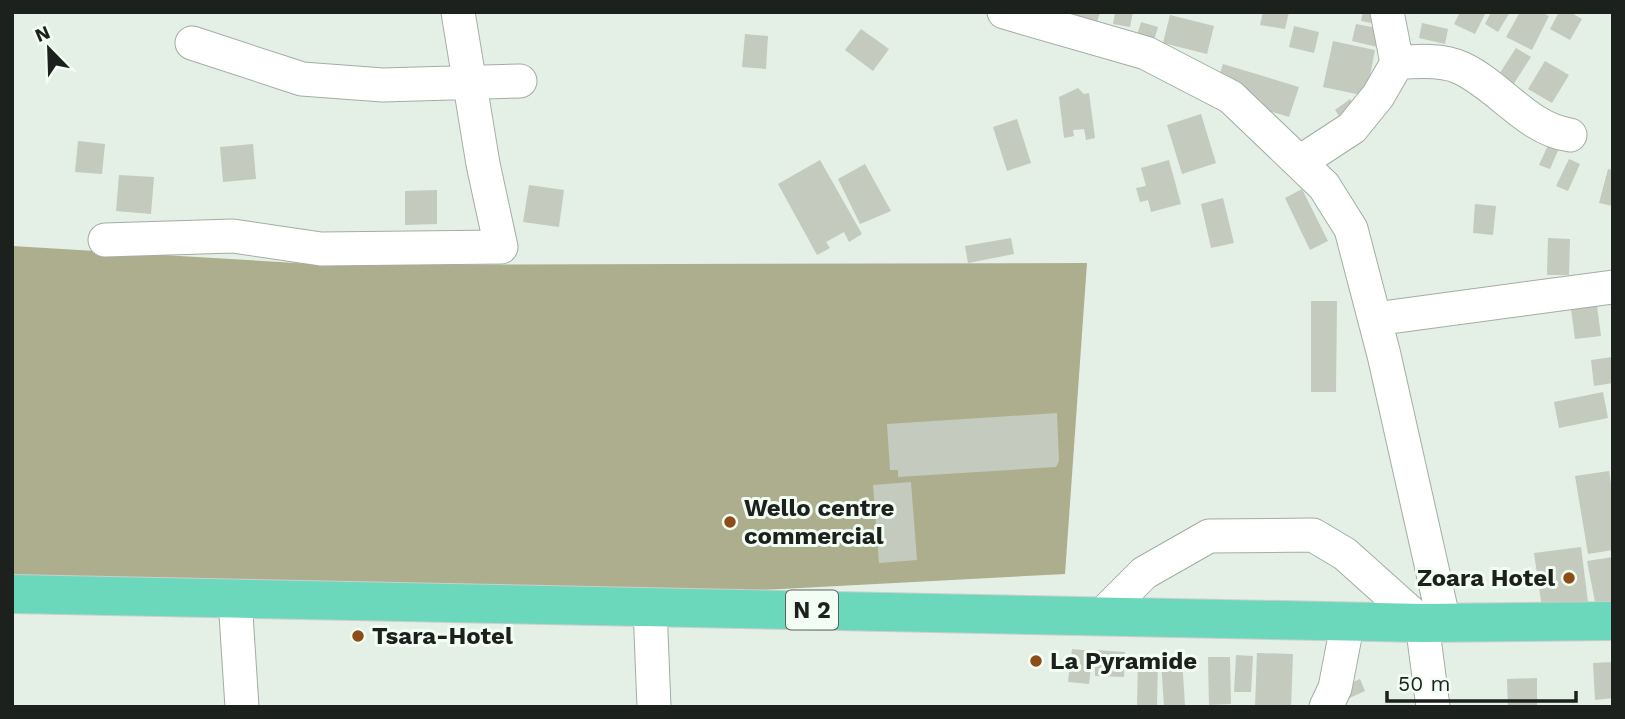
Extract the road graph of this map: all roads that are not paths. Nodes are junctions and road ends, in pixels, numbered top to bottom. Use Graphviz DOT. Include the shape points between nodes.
graph roads {
  1 [pos="458,12"];
  2 [pos="1004,12"];
  3 [pos="1387,12"];
  4 [pos="192,43"];
  5 [pos="1397,63"];
  6 [pos="520,81"];
  7 [pos="468,83"];
  8 [pos="1570,135"];
  9 [pos="1300,162"];
  10 [pos="105,240"];
  11 [pos="1613,287"];
  12 [pos="1375,319"];
  13 [pos="12,594"];
  14 [pos="235,598"];
  15 [pos="650,607"];
  16 [pos="1101,616"];
  17 [pos="1349,621"];
  18 [pos="1613,621"];
  19 [pos="1433,623"];
  20 [pos="242,707"];
  21 [pos="653,707"];
  22 [pos="1326,707"];
  23 [pos="1433,707"];
  1 -- 7 [label="street"];
  2 -- 9 [label="street" via="1146,53 1231,97"];
  3 -- 5 [label="street"];
  4 -- 7 [label="street" via="302,79 383,85"];
  5 -- 8 [label="street" via="1420,60 1460,68 1551,132"];
  5 -- 9 [label="street" via="1352,128"];
  6 -- 7 [label="street"];
  7 -- 10 [label="street" via="501,247 321,248 233,236"];
  9 -- 12 [label="street" via="1324,186 1351,229"];
  11 -- 12 [label="street"];
  12 -- 19 [label="street"];
  13 -- 14 [label="main road, N 2"];
  14 -- 15 [label="main road, N 2"];
  14 -- 20 [label="street"];
  15 -- 16 [label="main road, N 2"];
  15 -- 21 [label="street"];
  16 -- 17 [label="main road, N 2"];
  16 -- 19 [label="street" via="1144,573 1209,536 1313,536 1345,554"];
  17 -- 19 [label="main road, N 2"];
  17 -- 22 [label="street" via="1335,688"];
  18 -- 19 [label="main road, N 2"];
  19 -- 23 [label="street"];
}
